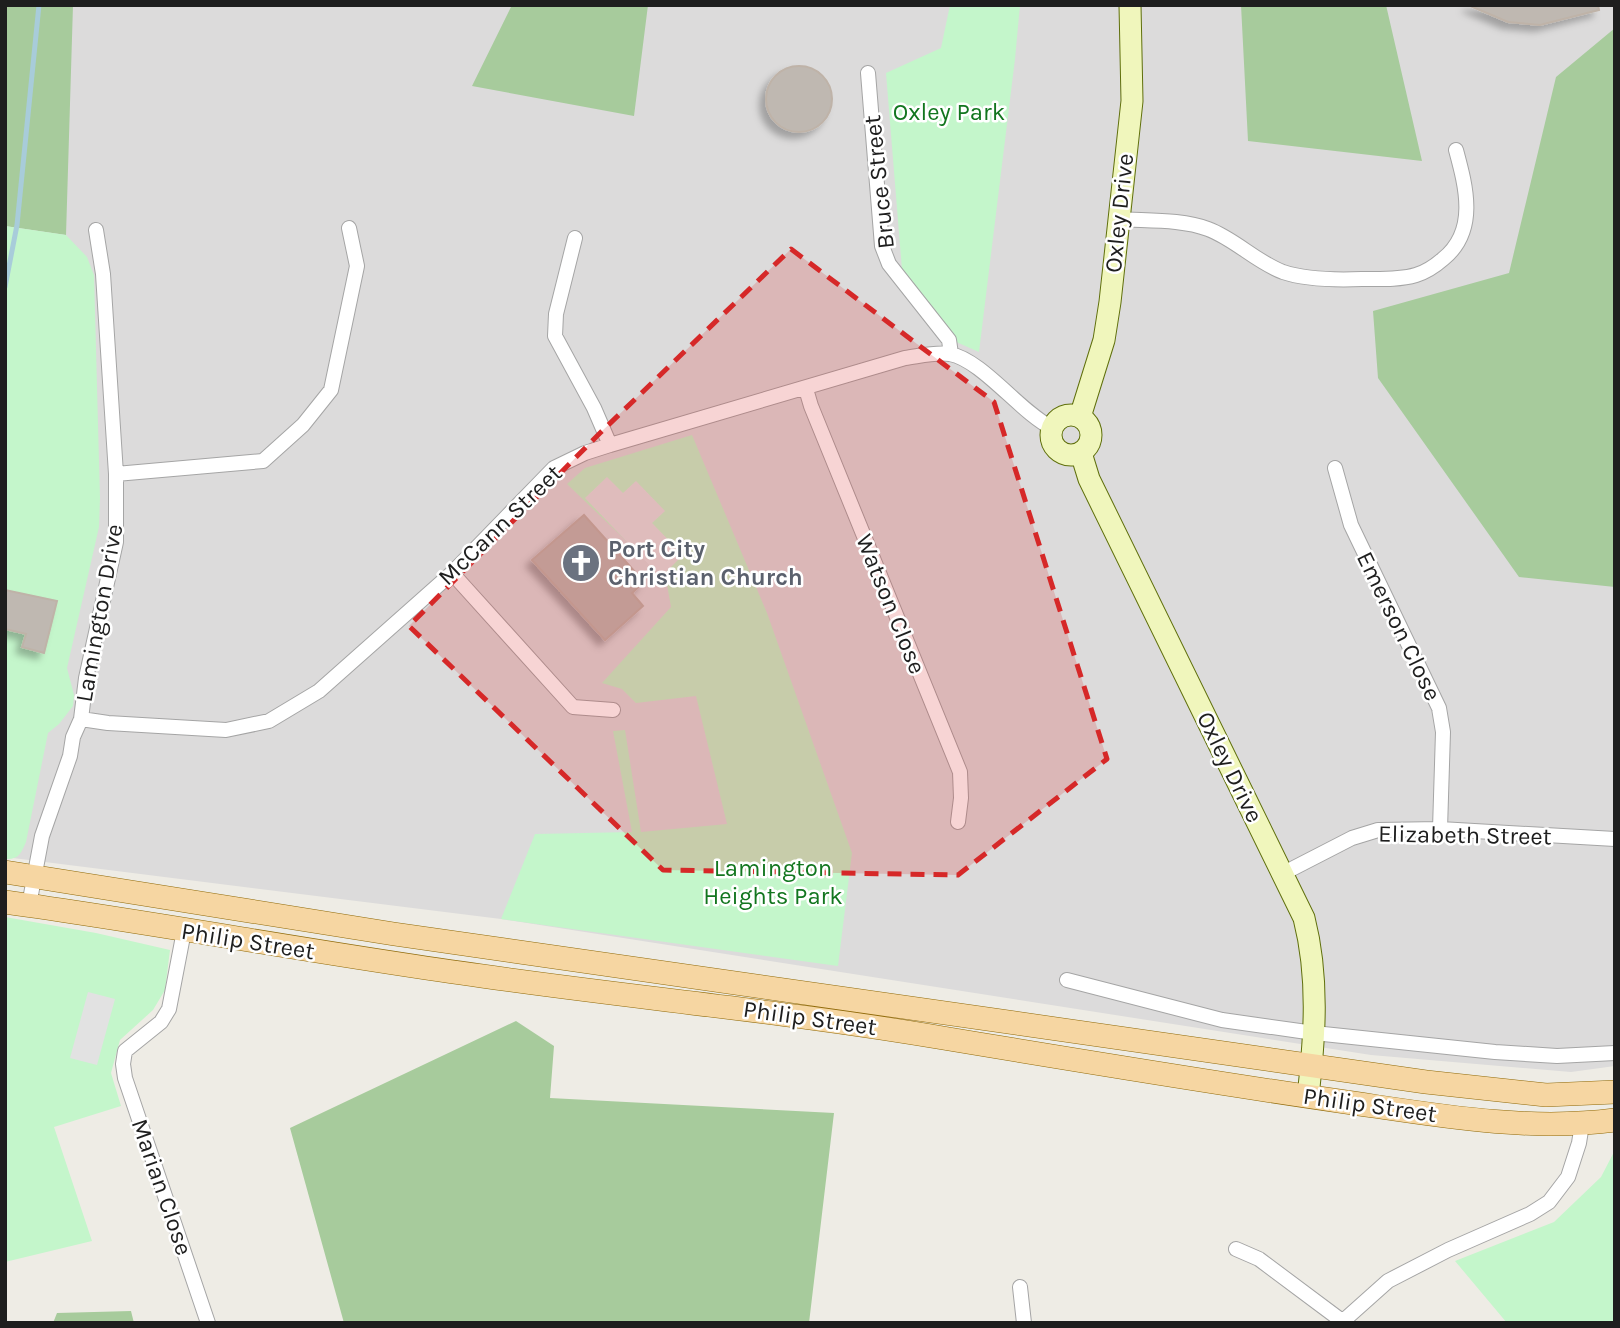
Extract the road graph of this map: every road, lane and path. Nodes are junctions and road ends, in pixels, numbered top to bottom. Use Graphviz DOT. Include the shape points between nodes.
graph roads {
  1 [pos="1130,5"];
  2 [pos="868,73"];
  3 [pos="1457,150"];
  4 [pos="1118,219"];
  5 [pos="349,228"];
  6 [pos="96,230"];
  7 [pos="575,238"];
  8 [pos="951,354"];
  9 [pos="806,389"];
  10 [pos="1080,417"];
  11 [pos="1052,429"];
  12 [pos="610,445"];
  13 [pos="1081,453"];
  14 [pos="1335,468"];
  15 [pos="116,474"];
  16 [pos="452,573"];
  17 [pos="613,710"];
  18 [pos="81,719"];
  19 [pos="958,822"];
  20 [pos="1440,829"];
  21 [pos="1615,839"];
  22 [pos="5,872"];
  23 [pos="1282,874"];
  24 [pos="33,877"];
  25 [pos="5,902"];
  26 [pos="29,905"];
  27 [pos="184,931"];
  28 [pos="1067,980"];
  29 [pos="1314,1033"];
  30 [pos="1615,1053"];
  31 [pos="1312,1065"];
  32 [pos="1615,1092"];
  33 [pos="1308,1096"];
  34 [pos="1615,1119"];
  35 [pos="1582,1124"];
  36 [pos="1236,1249"];
  37 [pos="1020,1287"];
  38 [pos="1341,1322"];
  39 [pos="208,1323"];
  40 [pos="1024,1323"];
  1 -- 4 [label="street, Oxley Drive" via="1132,101"];
  2 -- 8 [label="street, Bruce Street" via="882,246 889,264 949,340"];
  3 -- 4 [label="street" via="1466,185 1466,223 1448,255 1417,275 1336,280 1285,273 1209,229"];
  4 -- 10 [label="street, Oxley Drive" via="1106,331"];
  5 -- 15 [label="street" via="357,266 331,390 303,425 263,461"];
  6 -- 15 [label="street, Lamington Drive"];
  7 -- 12 [label="street" via="555,314 555,336"];
  8 -- 9 [label="street, McCann Street" via="905,358"];
  8 -- 11 [label="street" via="970,363"];
  9 -- 12 [label="street, McCann Street"];
  9 -- 19 [label="street, Watson Close" via="960,772"];
  10 -- 11 [label="street" via="1064,417"];
  10 -- 13 [label="street" via="1092,434"];
  11 -- 13 [label="street" via="1056,448 1068,455"];
  12 -- 16 [label="street, McCann Street" via="554,468"];
  13 -- 23 [label="street, Oxley Drive" via="1089,479"];
  14 -- 20 [label="street, Emerson Close" via="1351,526 1439,708 1443,732"];
  15 -- 18 [label="street, Lamington Drive" via="116,542"];
  16 -- 17 [label="street" via="573,707"];
  16 -- 18 [label="street, McCann Street" via="319,691 269,721 226,730"];
  18 -- 24 [label="street, Lamington Drive"];
  20 -- 21 [label="street, Elizabeth Street"];
  20 -- 23 [label="street, Elizabeth Street" via="1378,830 1352,838"];
  22 -- 24 [label="main road, Philip Street"];
  23 -- 29 [label="street, Oxley Drive" via="1304,918 1313,953"];
  24 -- 26 [label="street, Lamington Drive"];
  24 -- 31 [label="main road, Philip Street" via="394,934"];
  25 -- 26 [label="main road, Philip Street"];
  26 -- 27 [label="main road, Philip Street"];
  27 -- 33 [label="main road, Philip Street" via="528,983 892,1029"];
  27 -- 39 [label="street, Marian Close" via="169,1009 161,1022 125,1051 123,1064"];
  28 -- 29 [label="street" via="1222,1020"];
  29 -- 30 [label="street" via="1495,1052"];
  29 -- 31 [label="street, Oxley Drive"];
  31 -- 32 [label="main road, Philip Street" via="1495,1091 1546,1095"];
  31 -- 33 [label="street, Oxley Drive"];
  33 -- 35 [label="main road, Philip Street" via="1496,1122"];
  34 -- 35 [label="main road, Philip Street"];
  35 -- 38 [label="street" via="1568,1177 1549,1202 1388,1281"];
  36 -- 38 [label="street" via="1259,1259"];
  37 -- 40 [label="street"];
}
